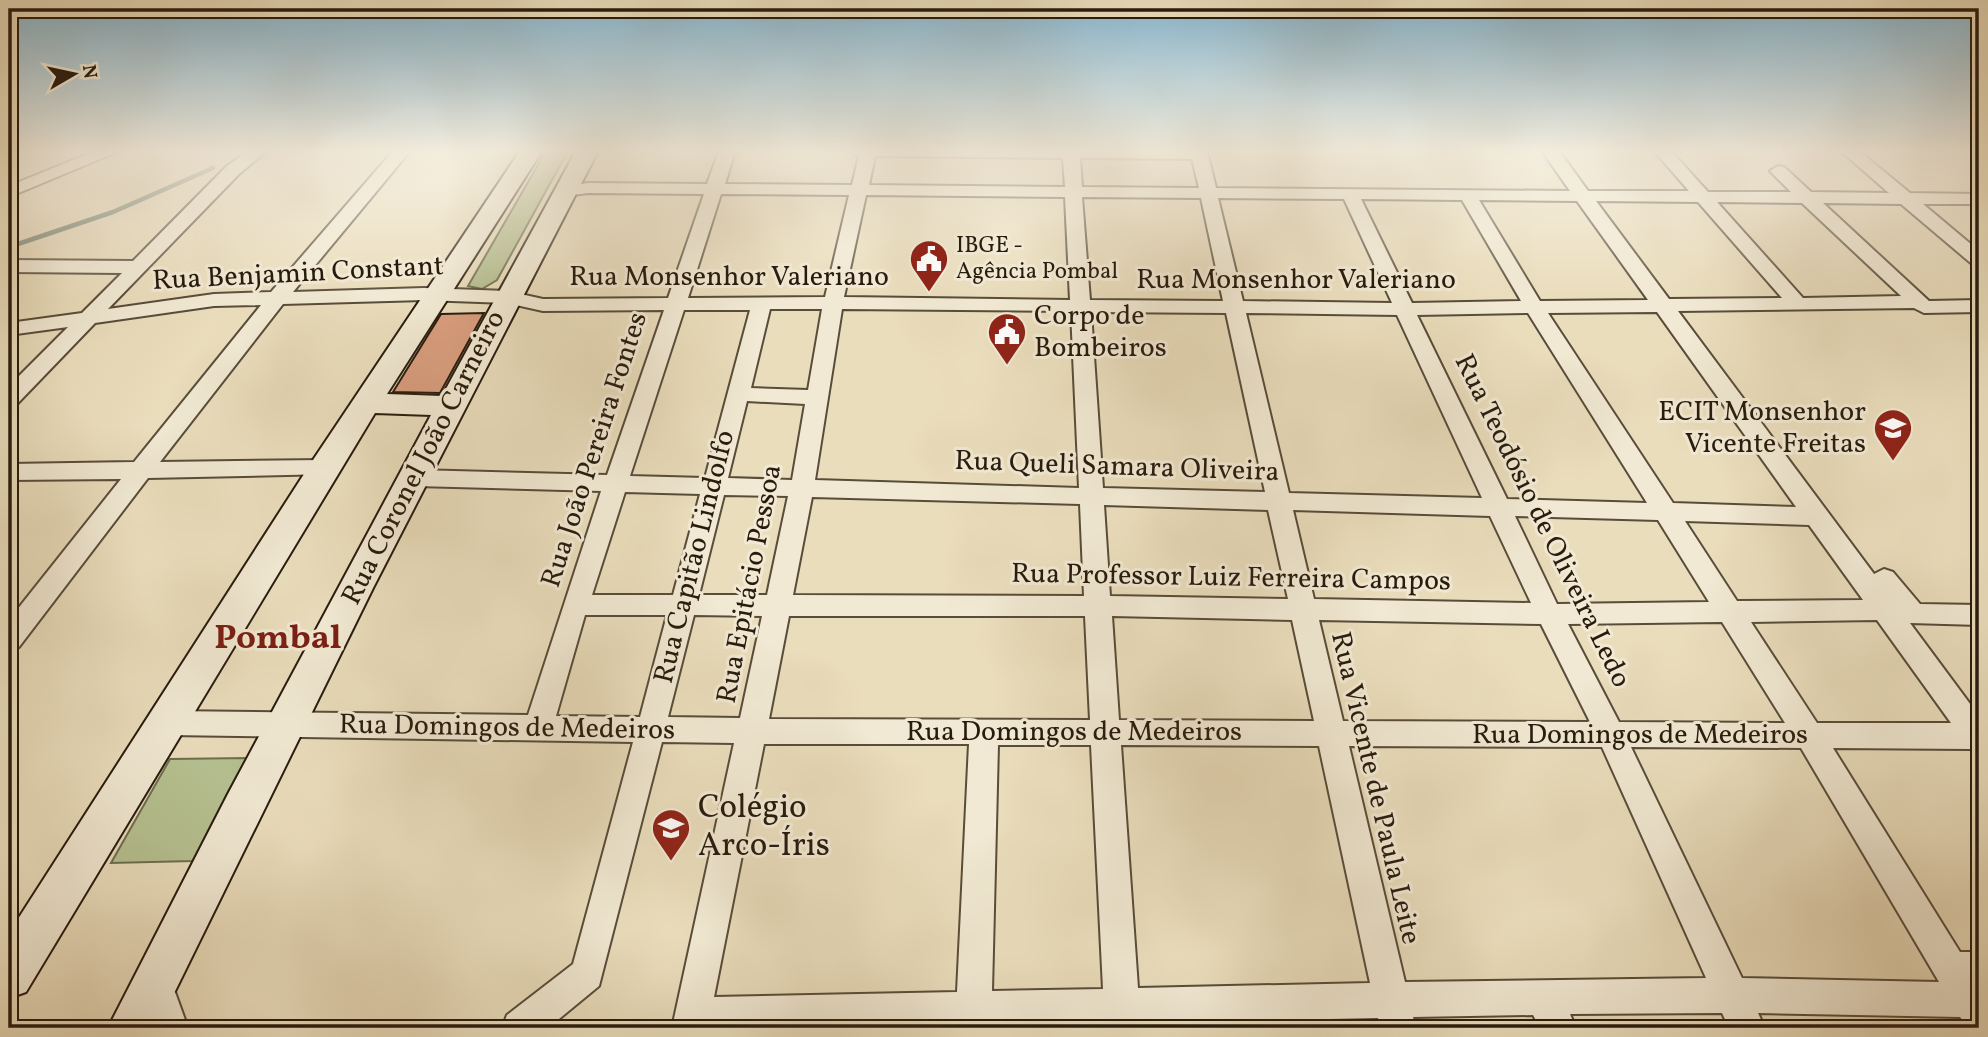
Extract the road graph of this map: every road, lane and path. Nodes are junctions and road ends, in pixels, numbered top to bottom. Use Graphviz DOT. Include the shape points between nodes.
graph roads {
  1 [pos="204,199"];
  2 [pos="347,199"];
  3 [pos="360,199"];
  4 [pos="499,199"];
  5 [pos="560,199"];
  6 [pos="712,199"];
  7 [pos="858,199"];
  8 [pos="1073,199"];
  9 [pos="1210,199"];
  10 [pos="1353,199"];
  11 [pos="1469,199"];
  12 [pos="1583,199"];
  13 [pos="1704,199"];
  14 [pos="1798,199"];
  15 [pos="1799,199"];
  16 [pos="1905,199"];
  17 [pos="1979,260"];
  18 [pos="9,266"];
  19 [pos="137,267"];
  20 [pos="437,294"];
  21 [pos="507,297"];
  22 [pos="762,303"];
  23 [pos="833,303"];
  24 [pos="1896,303"];
  25 [pos="270,304"];
  26 [pos="675,304"];
  27 [pos="1799,305"];
  28 [pos="1921,305"];
  29 [pos="1078,306"];
  30 [pos="1979,306"];
  31 [pos="1534,307"];
  32 [pos="1665,307"];
  33 [pos="1233,309"];
  34 [pos="1406,309"];
  35 [pos="87,316"];
  36 [pos="9,328"];
  37 [pos="737,394"];
  38 [pos="817,397"];
  39 [pos="9,398"];
  40 [pos="367,403"];
  41 [pos="453,406"];
  42 [pos="324,468"];
  43 [pos="139,470"];
  44 [pos="9,472"];
  45 [pos="416,478"];
  46 [pos="616,483"];
  47 [pos="712,486"];
  48 [pos="802,489"];
  49 [pos="1092,496"];
  50 [pos="1278,502"];
  51 [pos="1499,508"];
  52 [pos="1667,512"];
  53 [pos="1816,516"];
  54 [pos="1884,579"];
  55 [pos="575,605"];
  56 [pos="681,606"];
  57 [pos="1100,606"];
  58 [pos="777,607"];
  59 [pos="1729,610"];
  60 [pos="1886,610"];
  61 [pos="1303,612"];
  62 [pos="1549,614"];
  63 [pos="1979,615"];
  64 [pos="9,639"];
  65 [pos="168,723"];
  66 [pos="284,726"];
  67 [pos="538,729"];
  68 [pos="652,730"];
  69 [pos="1107,730"];
  70 [pos="753,731"];
  71 [pos="984,732"];
  72 [pos="1332,734"];
  73 [pos="1611,735"];
  74 [pos="1809,735"];
  75 [pos="1978,737"];
  76 [pos="9,975"];
  77 [pos="155,982"];
  78 [pos="1972,991"];
  79 [pos="1732,995"];
  80 [pos="1550,1013"];
  81 [pos="1395,1015"];
  82 [pos="1123,1016"];
  83 [pos="973,1019"];
  84 [pos="692,1022"];
  85 [pos="132,1028"];
  86 [pos="170,1028"];
  87 [pos="520,1028"];
  88 [pos="1747,1028"];
  1 -- 19 [label="street"];
  2 -- 25 [label="street"];
  3 -- 25 [label="street"];
  4 -- 20 [label="main road"];
  5 -- 21 [label="main road, Rua Coronel João Carneiro"];
  6 -- 26 [label="street, Rua João Pereira Fontes"];
  7 -- 23 [label="street, Rua Epitácio Pessoa"];
  8 -- 29 [label="street"];
  9 -- 33 [label="street, Rua Vicente de Paula Leite"];
  10 -- 34 [label="street, Rua Teodósio de Oliveira Ledo"];
  11 -- 31 [label="street"];
  12 -- 32 [label="street"];
  13 -- 27 [label="street"];
  14 -- 24 [label="street"];
  15 -- 28 [label="street"];
  16 -- 17 [label="street"];
  18 -- 19 [label="street"];
  19 -- 35 [label="street"];
  20 -- 21 [label="street, Rua Benjamin Constant"];
  20 -- 25 [label="street, Rua Benjamin Constant"];
  20 -- 40 [label="main road"];
  21 -- 26 [label="street, Rua Monsenhor Valeriano" via="543,305"];
  21 -- 41 [label="main road, Rua Coronel João Carneiro"];
  22 -- 23 [label="street, Rua Monsenhor Valeriano"];
  22 -- 26 [label="street, Rua Monsenhor Valeriano"];
  22 -- 37 [label="street, Rua Capitão Lindolfo"];
  23 -- 29 [label="street, Rua Monsenhor Valeriano"];
  23 -- 38 [label="street, Rua Epitácio Pessoa"];
  24 -- 27 [label="street, Rua Monsenhor Valeriano"];
  24 -- 28 [label="street, Rua Monsenhor Valeriano"];
  25 -- 35 [label="street, Rua Benjamin Constant" via="192,302"];
  25 -- 43 [label="street"];
  26 -- 46 [label="street, Rua João Pereira Fontes"];
  27 -- 32 [label="street, Rua Monsenhor Valeriano"];
  28 -- 30 [label="street, Rua Monsenhor Valeriano"];
  29 -- 33 [label="street, Rua Monsenhor Valeriano"];
  29 -- 49 [label="street"];
  31 -- 32 [label="street, Rua Monsenhor Valeriano"];
  31 -- 34 [label="street, Rua Monsenhor Valeriano"];
  31 -- 52 [label="street"];
  32 -- 53 [label="street"];
  33 -- 34 [label="street, Rua Monsenhor Valeriano"];
  33 -- 50 [label="street, Rua Vicente de Paula Leite"];
  34 -- 51 [label="street, Rua Teodósio de Oliveira Ledo"];
  35 -- 36 [label="street, Rua Benjamin Constant"];
  35 -- 39 [label="street"];
  37 -- 38 [label="street"];
  37 -- 47 [label="street, Rua Capitão Lindolfo"];
  38 -- 48 [label="street, Rua Epitácio Pessoa"];
  40 -- 41 [label="main road"];
  40 -- 42 [label="main road"];
  41 -- 45 [label="main road, Rua Coronel João Carneiro"];
  42 -- 43 [label="street"];
  42 -- 65 [label="main road"];
  43 -- 44 [label="street"];
  43 -- 64 [label="street"];
  45 -- 46 [label="street, Rua Queli Samara Oliveira"];
  45 -- 66 [label="main road, Rua Coronel João Carneiro"];
  46 -- 47 [label="street, Rua Queli Samara Oliveira"];
  46 -- 55 [label="street, Rua João Pereira Fontes"];
  47 -- 48 [label="street, Rua Queli Samara Oliveira"];
  47 -- 56 [label="street, Rua Capitão Lindolfo"];
  48 -- 49 [label="street, Rua Queli Samara Oliveira"];
  48 -- 58 [label="street, Rua Epitácio Pessoa"];
  49 -- 50 [label="street, Rua Queli Samara Oliveira"];
  49 -- 57 [label="street"];
  50 -- 51 [label="street, Rua Queli Samara Oliveira"];
  50 -- 61 [label="street, Rua Vicente de Paula Leite"];
  51 -- 52 [label="street, Rua Queli Samara Oliveira"];
  51 -- 62 [label="street, Rua Teodósio de Oliveira Ledo"];
  52 -- 53 [label="street, Rua Queli Samara Oliveira"];
  52 -- 59 [label="street"];
  53 -- 60 [label="street"];
  54 -- 63 [label="street" via="1913,614"];
  55 -- 56 [label="street, Rua Professor Luiz Ferreira Campos"];
  55 -- 67 [label="street, Rua João Pereira Fontes"];
  56 -- 58 [label="street, Rua Professor Luiz Ferreira Campos"];
  56 -- 68 [label="street, Rua Capitão Lindolfo"];
  57 -- 58 [label="street, Rua Professor Luiz Ferreira Campos"];
  57 -- 61 [label="street, Rua Professor Luiz Ferreira Campos"];
  57 -- 69 [label="street"];
  58 -- 70 [label="street, Rua Epitácio Pessoa"];
  59 -- 60 [label="street, Rua Professor Luiz Ferreira Campos"];
  59 -- 62 [label="street, Rua Professor Luiz Ferreira Campos"];
  59 -- 74 [label="street"];
  60 -- 75 [label="street"];
  61 -- 62 [label="street, Rua Professor Luiz Ferreira Campos"];
  61 -- 72 [label="street, Rua Vicente de Paula Leite"];
  62 -- 73 [label="street, Rua Teodósio de Oliveira Ledo"];
  65 -- 66 [label="street, Rua Domingos de Medeiros"];
  65 -- 76 [label="main road"];
  66 -- 67 [label="street, Rua Domingos de Medeiros"];
  66 -- 77 [label="main road, Rua Coronel João Carneiro"];
  67 -- 68 [label="street, Rua Domingos de Medeiros"];
  68 -- 70 [label="street, Rua Domingos de Medeiros"];
  68 -- 87 [label="street, Rua Capitão Lindolfo" via="587,974"];
  69 -- 71 [label="street, Rua Domingos de Medeiros"];
  69 -- 72 [label="street, Rua Domingos de Medeiros"];
  69 -- 82 [label="street"];
  70 -- 71 [label="street, Rua Domingos de Medeiros"];
  70 -- 84 [label="street, Rua Epitácio Pessoa"];
  71 -- 83 [label="street"];
  72 -- 73 [label="street, Rua Domingos de Medeiros"];
  72 -- 81 [label="street, Rua Vicente de Paula Leite"];
  73 -- 74 [label="street, Rua Domingos de Medeiros"];
  73 -- 79 [label="street, Rua Teodósio de Oliveira Ledo"];
  74 -- 75 [label="street, Rua Domingos de Medeiros"];
  74 -- 78 [label="street"];
  77 -- 85 [label="main road, Rua Coronel João Carneiro"];
  77 -- 86 [label="street"];
  78 -- 79 [label="street"];
  79 -- 80 [label="street"];
  79 -- 88 [label="street, Rua Teodósio de Oliveira Ledo"];
  80 -- 81 [label="street"];
  81 -- 82 [label="street"];
  82 -- 83 [label="street"];
  83 -- 84 [label="street"];
}
